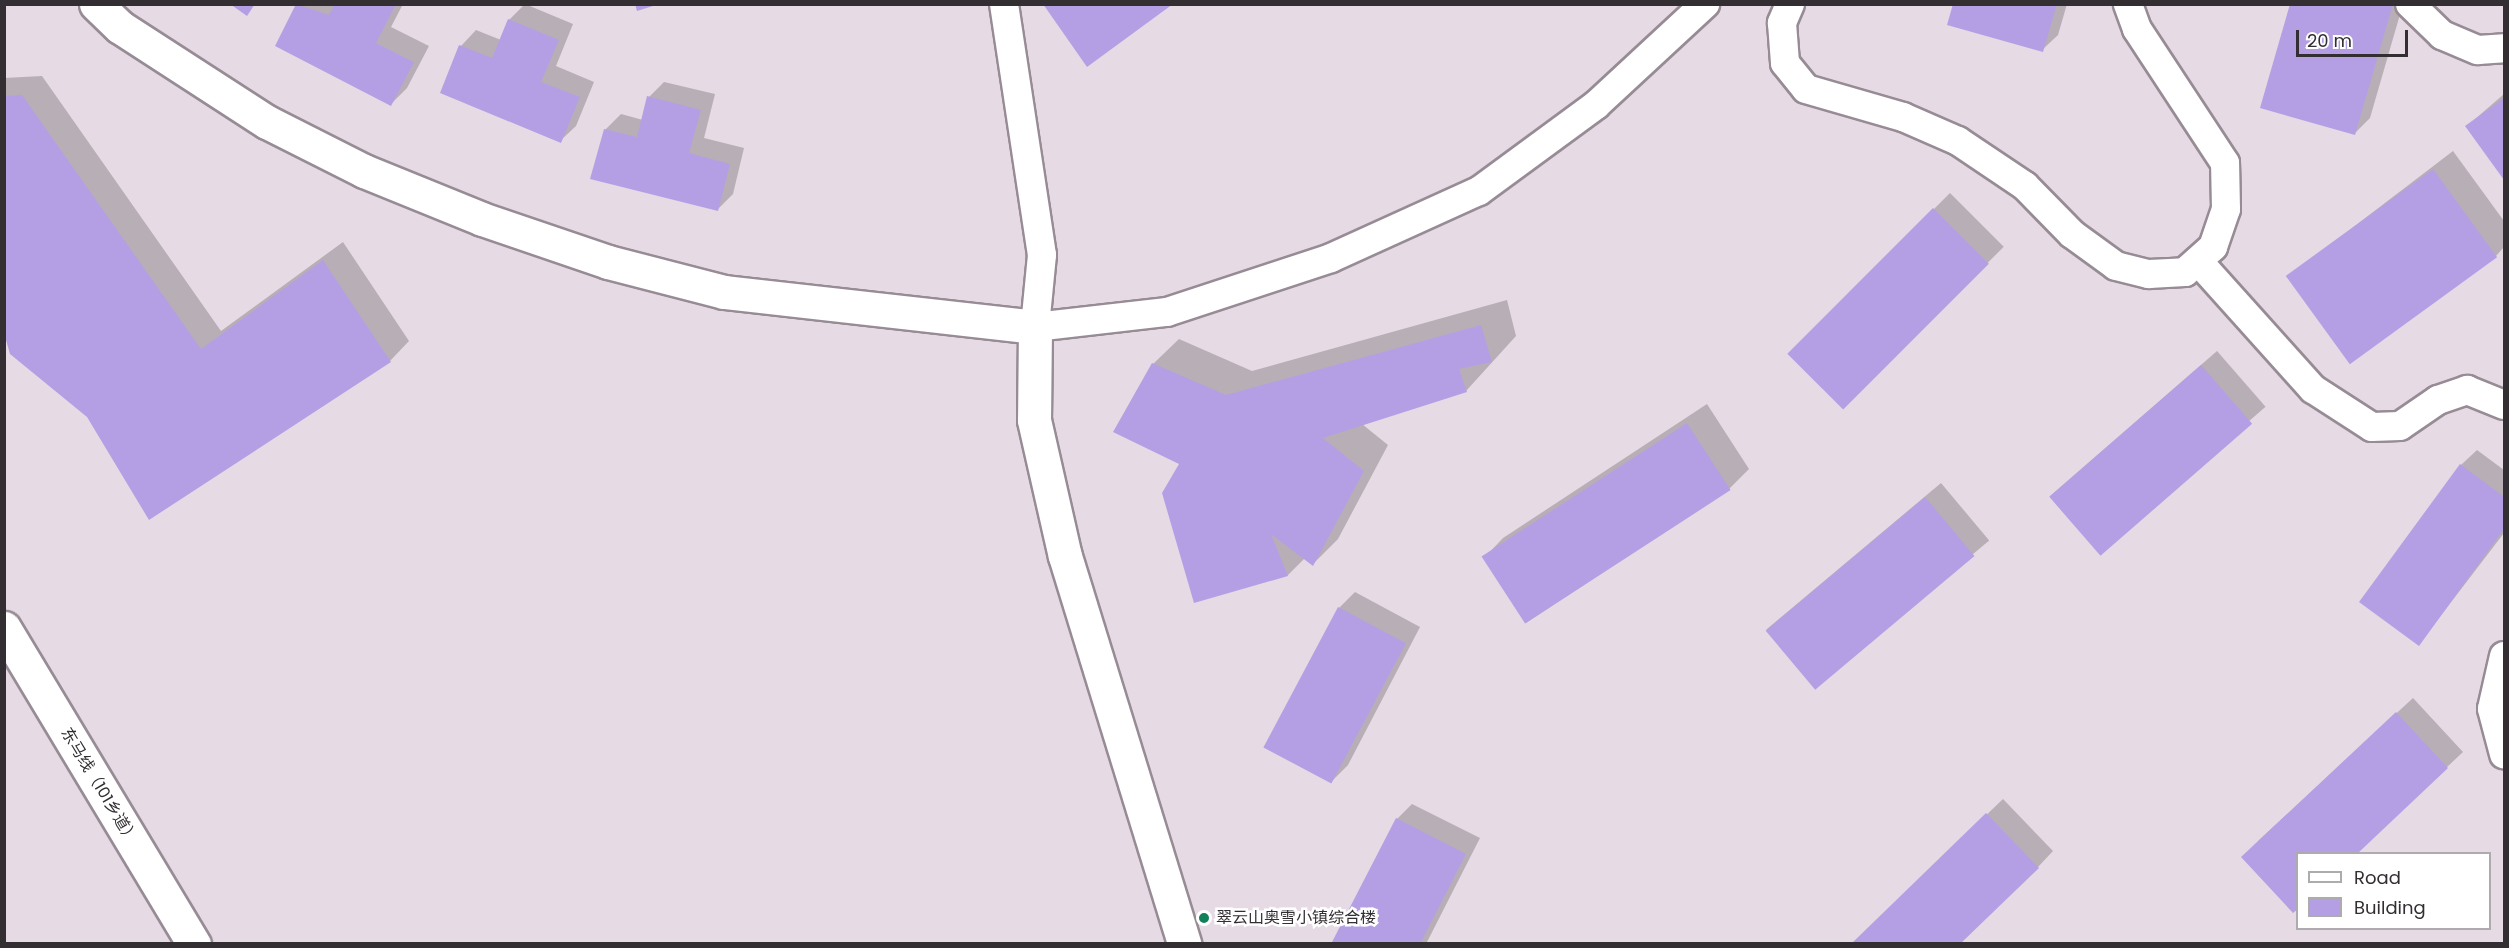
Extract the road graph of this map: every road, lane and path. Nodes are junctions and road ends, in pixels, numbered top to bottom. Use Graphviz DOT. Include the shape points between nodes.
graph roads {
  1 [pos="96,4"];
  2 [pos="1004,4"];
  3 [pos="1705,4"];
  4 [pos="1790,4"];
  5 [pos="2128,4"];
  6 [pos="2410,4"];
  7 [pos="2505,48"];
  8 [pos="2198,261"];
  9 [pos="1035,327"];
  10 [pos="2505,405"];
  11 [pos="4,628"];
  12 [pos="2505,656"];
  13 [pos="2505,754"];
  14 [pos="194,944"];
  15 [pos="1184,944"];
  1 -- 9 [label="street" via="129,33 267,122 364,171 482,219 608,262 724,292"];
  2 -- 9 [label="street" via="1042,255"];
  3 -- 9 [label="street" via="1596,105 1479,191 1331,258 1167,312"];
  4 -- 8 [label="street" via="1782,23 1785,63 1806,89 1904,117 1958,141 2025,186 2072,234 2116,266 2149,274 2185,272"];
  5 -- 8 [label="street" via="2137,29 2225,164 2226,209 2213,247"];
  6 -- 7 [label="street" via="2442,35 2478,50"];
  8 -- 10 [label="street" via="2313,389 2372,427 2400,426 2438,400 2467,390"];
  9 -- 15 [label="street" via="1034,420 1065,556"];
  11 -- 14 [label="street, 东马线（101乡道）"];
  12 -- 13 [label="street" via="2492,709"];
}
